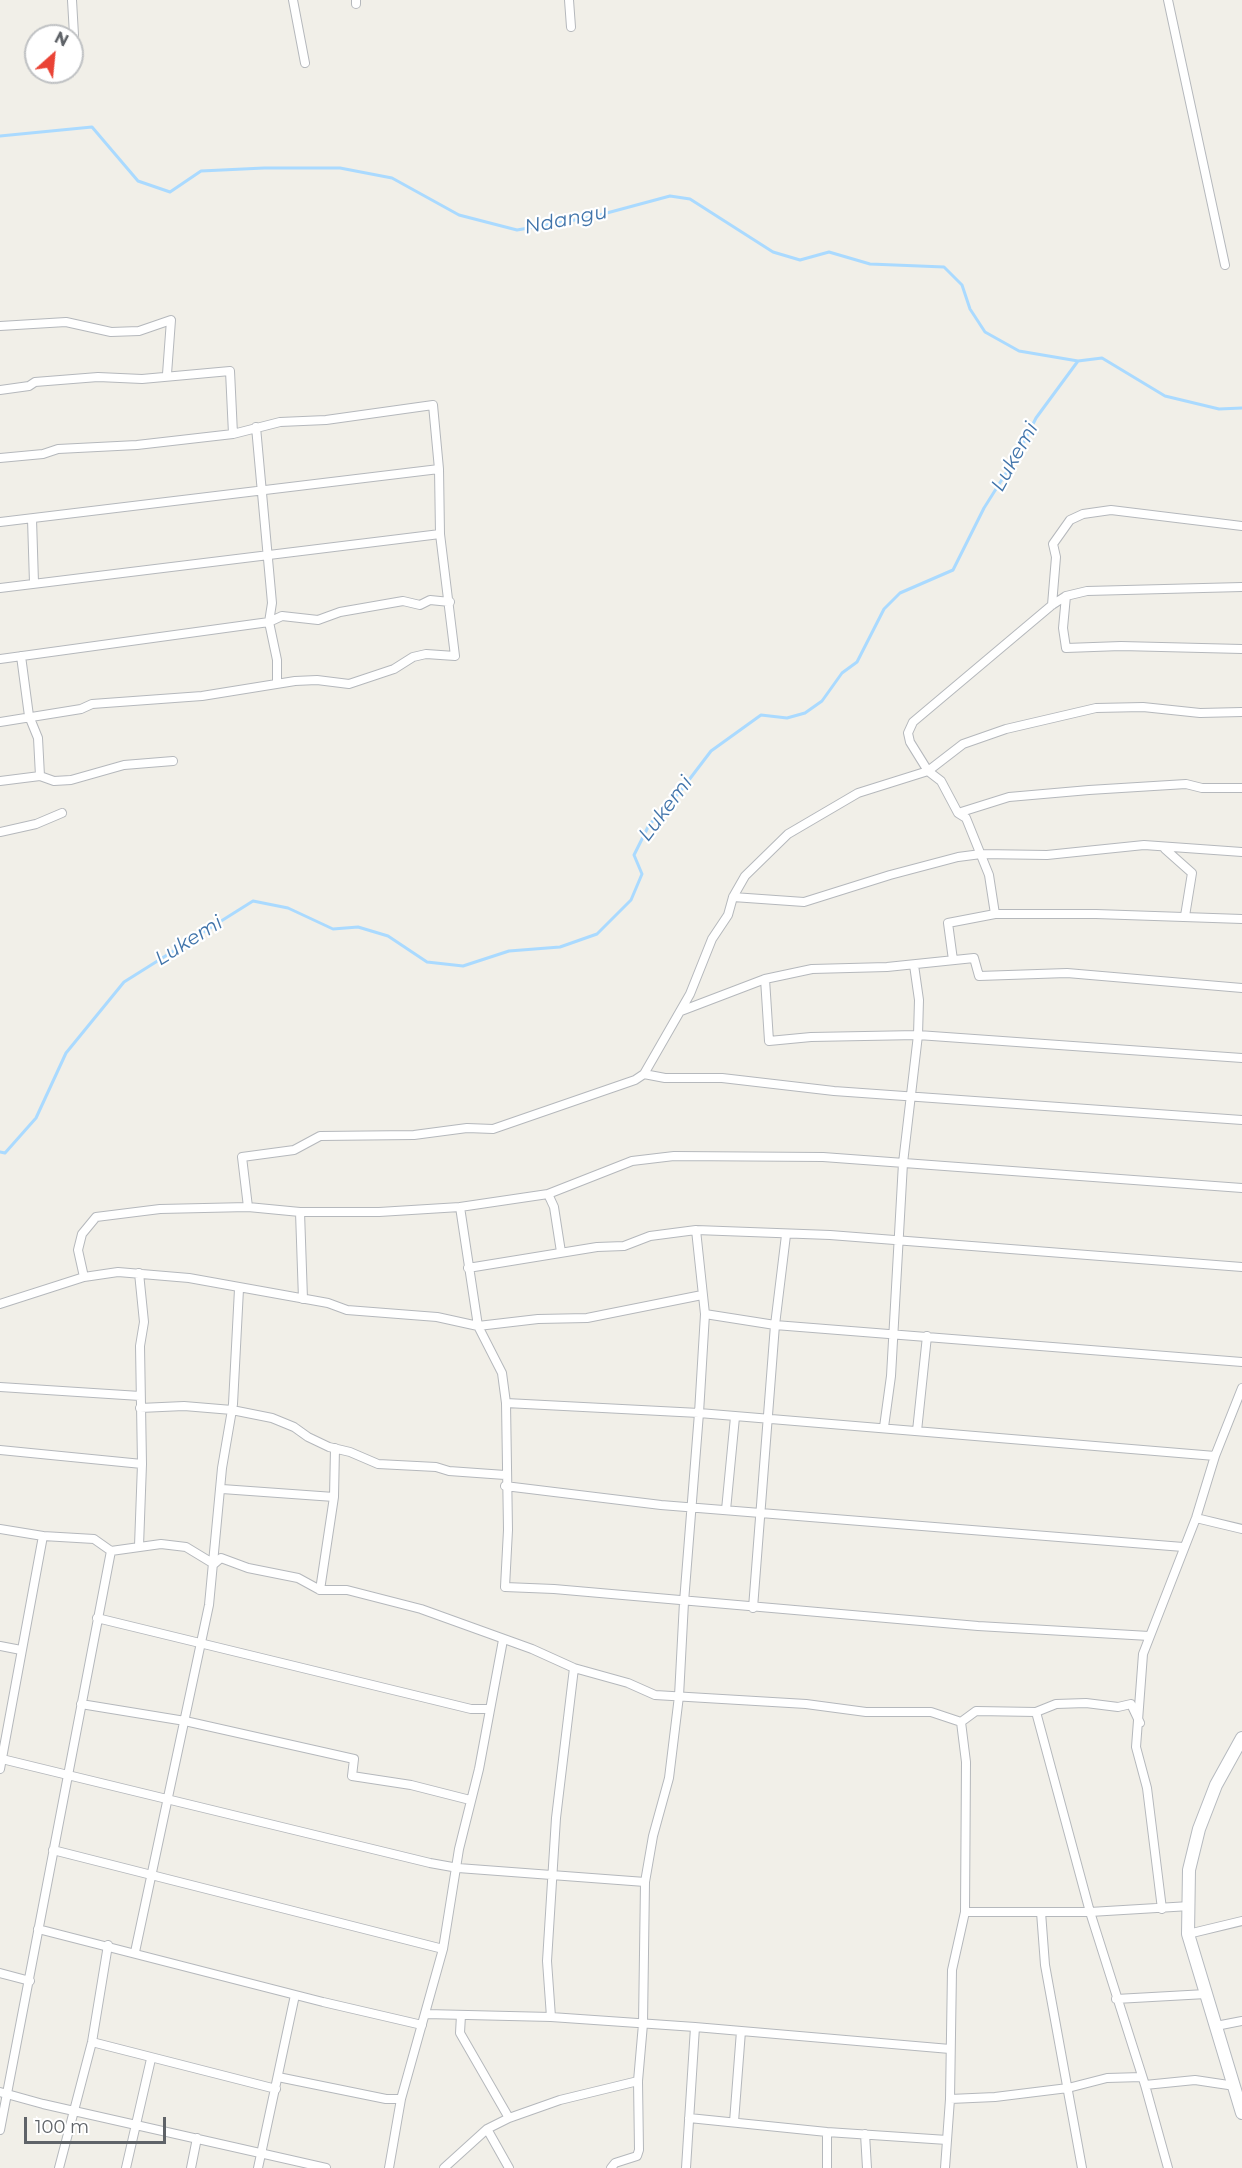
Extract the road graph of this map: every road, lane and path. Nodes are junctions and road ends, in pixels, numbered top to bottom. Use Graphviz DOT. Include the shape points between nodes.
graph roads {
  1 [pos="72,0"];
  2 [pos="293,0"];
  3 [pos="569,0"];
  4 [pos="1168,0"];
  5 [pos="73,24"];
  6 [pos="571,27"];
  7 [pos="305,63"];
  8 [pos="1225,265"];
  9 [pos="0,326"];
  10 [pos="167,374"];
  11 [pos="0,390"];
  12 [pos="256,427"];
  13 [pos="233,434"];
  14 [pos="0,458"];
  15 [pos="439,469"];
  16 [pos="263,488"];
  17 [pos="32,519"];
  18 [pos="0,522"];
  19 [pos="1242,526"];
  20 [pos="440,534"];
  21 [pos="267,555"];
  22 [pos="34,583"];
  23 [pos="1242,587"];
  24 [pos="0,588"];
  25 [pos="1066,596"];
  26 [pos="450,602"];
  27 [pos="1052,605"];
  28 [pos="269,622"];
  29 [pos="1242,649"];
  30 [pos="21,656"];
  31 [pos="0,659"];
  32 [pos="277,684"];
  33 [pos="1242,712"];
  34 [pos="29,716"];
  35 [pos="0,722"];
  36 [pos="173,761"];
  37 [pos="928,771"];
  38 [pos="40,776"];
  39 [pos="0,781"];
  40 [pos="1242,788"];
  41 [pos="62,813"];
  42 [pos="958,813"];
  43 [pos="0,832"];
  44 [pos="1163,848"];
  45 [pos="1242,852"];
  46 [pos="981,855"];
  47 [pos="733,897"];
  48 [pos="995,914"];
  49 [pos="1185,916"];
  50 [pos="1242,919"];
  51 [pos="953,960"];
  52 [pos="914,965"];
  53 [pos="765,979"];
  54 [pos="1242,988"];
  55 [pos="681,1011"];
  56 [pos="918,1035"];
  57 [pos="1242,1058"];
  58 [pos="644,1074"];
  59 [pos="912,1096"];
  60 [pos="1242,1120"];
  61 [pos="903,1163"];
  62 [pos="1242,1188"];
  63 [pos="548,1194"];
  64 [pos="248,1207"];
  65 [pos="460,1207"];
  66 [pos="300,1212"];
  67 [pos="696,1230"];
  68 [pos="786,1235"];
  69 [pos="898,1240"];
  70 [pos="561,1252"];
  71 [pos="1242,1267"];
  72 [pos="468,1268"];
  73 [pos="139,1273"];
  74 [pos="84,1277"];
  75 [pos="239,1289"];
  76 [pos="702,1295"];
  77 [pos="303,1299"];
  78 [pos="0,1305"];
  79 [pos="705,1314"];
  80 [pos="775,1325"];
  81 [pos="478,1326"];
  82 [pos="893,1334"];
  83 [pos="927,1336"];
  84 [pos="1242,1362"];
  85 [pos="0,1387"];
  86 [pos="1242,1388"];
  87 [pos="140,1396"];
  88 [pos="506,1403"];
  89 [pos="140,1408"];
  90 [pos="232,1410"];
  91 [pos="699,1413"];
  92 [pos="735,1417"];
  93 [pos="768,1419"];
  94 [pos="884,1427"];
  95 [pos="917,1431"];
  96 [pos="335,1449"];
  97 [pos="0,1450"];
  98 [pos="1215,1456"];
  99 [pos="142,1464"];
  100 [pos="505,1475"];
  101 [pos="505,1486"];
  102 [pos="222,1489"];
  103 [pos="334,1497"];
  104 [pos="693,1507"];
  105 [pos="726,1510"];
  106 [pos="759,1513"];
  107 [pos="1196,1518"];
  108 [pos="1242,1529"];
  109 [pos="0,1530"];
  110 [pos="43,1536"];
  111 [pos="139,1546"];
  112 [pos="1184,1547"];
  113 [pos="111,1551"];
  114 [pos="214,1564"];
  115 [pos="320,1590"];
  116 [pos="684,1602"];
  117 [pos="753,1608"];
  118 [pos="97,1618"];
  119 [pos="1149,1636"];
  120 [pos="503,1640"];
  121 [pos="202,1642"];
  122 [pos="0,1646"];
  123 [pos="21,1650"];
  124 [pos="574,1668"];
  125 [pos="679,1696"];
  126 [pos="81,1704"];
  127 [pos="490,1709"];
  128 [pos="1036,1712"];
  129 [pos="185,1721"];
  130 [pos="961,1722"];
  131 [pos="1140,1723"];
  132 [pos="1242,1738"];
  133 [pos="2,1759"];
  134 [pos="0,1769"];
  135 [pos="69,1774"];
  136 [pos="166,1799"];
  137 [pos="470,1800"];
  138 [pos="53,1850"];
  139 [pos="458,1868"];
  140 [pos="553,1873"];
  141 [pos="152,1875"];
  142 [pos="645,1882"];
  143 [pos="1190,1906"];
  144 [pos="1162,1909"];
  145 [pos="964,1912"];
  146 [pos="1041,1912"];
  147 [pos="1090,1912"];
  148 [pos="1242,1921"];
  149 [pos="38,1929"];
  150 [pos="1188,1934"];
  151 [pos="108,1945"];
  152 [pos="443,1949"];
  153 [pos="135,1952"];
  154 [pos="0,1973"];
  155 [pos="30,1981"];
  156 [pos="295,1995"];
  157 [pos="1206,1995"];
  158 [pos="1116,1999"];
  159 [pos="426,2014"];
  160 [pos="461,2015"];
  161 [pos="551,2017"];
  162 [pos="1242,2021"];
  163 [pos="643,2024"];
  164 [pos="422,2025"];
  165 [pos="1216,2026"];
  166 [pos="695,2027"];
  167 [pos="741,2031"];
  168 [pos="92,2042"];
  169 [pos="950,2049"];
  170 [pos="151,2059"];
  171 [pos="278,2077"];
  172 [pos="638,2081"];
  173 [pos="1144,2081"];
  174 [pos="1235,2086"];
  175 [pos="1068,2088"];
  176 [pos="276,2089"];
  177 [pos="3,2093"];
  178 [pos="400,2099"];
  179 [pos="950,2099"];
  180 [pos="75,2110"];
  181 [pos="1242,2113"];
  182 [pos="508,2118"];
  183 [pos="688,2118"];
  184 [pos="734,2122"];
  185 [pos="135,2123"];
  186 [pos="487,2129"];
  187 [pos="0,2130"];
  188 [pos="826,2132"];
  189 [pos="865,2133"];
  190 [pos="197,2138"];
  191 [pos="947,2140"];
  192 [pos="263,2152"];
  193 [pos="59,2168"];
  194 [pos="126,2168"];
  195 [pos="191,2168"];
  196 [pos="258,2168"];
  197 [pos="323,2168"];
  198 [pos="389,2168"];
  199 [pos="444,2168"];
  200 [pos="509,2168"];
  201 [pos="611,2168"];
  202 [pos="686,2168"];
  203 [pos="827,2168"];
  204 [pos="867,2168"];
  205 [pos="945,2168"];
  206 [pos="1077,2168"];
  207 [pos="1082,2168"];
  208 [pos="1168,2168"];
  1 -- 5 [label="street"];
  2 -- 7 [label="street"];
  3 -- 6 [label="street"];
  4 -- 8 [label="street"];
  9 -- 10 [label="street" via="66,322 111,332 139,331 171,320"];
  10 -- 11 [label="street" via="142,379 98,377 35,382"];
  10 -- 13 [label="street" via="230,371"];
  12 -- 13 [label="street"];
  12 -- 15 [label="street" via="433,405"];
  12 -- 16 [label="street"];
  13 -- 14 [label="street" via="137,446 58,449"];
  15 -- 16 [label="street"];
  15 -- 20 [label="street"];
  16 -- 17 [label="street"];
  16 -- 21 [label="street"];
  17 -- 18 [label="street"];
  17 -- 22 [label="street"];
  19 -- 27 [label="street" via="1111,510 1083,514 1070,520 1053,544 1056,557"];
  20 -- 21 [label="street"];
  20 -- 26 [label="street"];
  21 -- 22 [label="street"];
  21 -- 28 [label="street" via="272,603"];
  22 -- 24 [label="street"];
  23 -- 25 [label="street" via="1087,591"];
  25 -- 27 [label="street"];
  25 -- 29 [label="street" via="1066,648"];
  26 -- 28 [label="street" via="430,600 420,606 402,601 318,620 292,616"];
  26 -- 32 [label="street" via="455,656 413,657 394,669 350,684 317,680"];
  27 -- 37 [label="street" via="913,722 908,733 910,742"];
  28 -- 30 [label="street"];
  28 -- 32 [label="street" via="277,660"];
  30 -- 31 [label="street"];
  30 -- 34 [label="street"];
  32 -- 34 [label="street" via="202,696 92,704"];
  33 -- 37 [label="street" via="1096,708 1006,729 963,744"];
  34 -- 35 [label="street"];
  34 -- 38 [label="street" via="38,738"];
  36 -- 38 [label="street" via="124,765 71,780 54,781"];
  37 -- 42 [label="street" via="941,781"];
  37 -- 47 [label="street" via="858,794 804,823 744,876"];
  38 -- 39 [label="street"];
  40 -- 42 [label="street" via="1186,784 1009,797"];
  41 -- 43 [label="street"];
  42 -- 46 [label="street" via="966,818"];
  44 -- 45 [label="street"];
  44 -- 46 [label="street" via="1144,845 1047,855"];
  44 -- 49 [label="street" via="1177,856 1192,873"];
  46 -- 47 [label="street" via="918,867 804,902"];
  46 -- 48 [label="street" via="989,875"];
  47 -- 55 [label="street"];
  48 -- 49 [label="street"];
  48 -- 51 [label="street" via="948,923"];
  49 -- 50 [label="street"];
  51 -- 52 [label="street"];
  51 -- 54 [label="street" via="974,958 979,976 1067,974"];
  52 -- 53 [label="street" via="812,969"];
  52 -- 56 [label="street"];
  53 -- 55 [label="street"];
  53 -- 56 [label="street" via="769,1041"];
  55 -- 58 [label="street"];
  56 -- 57 [label="street"];
  56 -- 59 [label="street"];
  58 -- 59 [label="street"];
  58 -- 64 [label="street" via="543,1114 493,1129 320,1136 294,1150 242,1156"];
  59 -- 60 [label="street"];
  59 -- 61 [label="street"];
  61 -- 62 [label="street"];
  61 -- 63 [label="street" via="764,1155 674,1156 632,1161"];
  61 -- 69 [label="street"];
  63 -- 65 [label="street"];
  63 -- 70 [label="street" via="554,1207"];
  64 -- 66 [label="street"];
  64 -- 74 [label="street" via="160,1209 96,1217 82,1234 78,1250"];
  65 -- 66 [label="street"];
  65 -- 72 [label="street"];
  66 -- 77 [label="street"];
  67 -- 68 [label="street"];
  67 -- 70 [label="street" via="650,1236 624,1246"];
  67 -- 76 [label="street"];
  68 -- 69 [label="street"];
  68 -- 80 [label="street"];
  69 -- 71 [label="street"];
  69 -- 82 [label="street"];
  70 -- 72 [label="street"];
  72 -- 81 [label="street"];
  73 -- 74 [label="street"];
  73 -- 75 [label="street"];
  73 -- 87 [label="street" via="144,1322"];
  74 -- 78 [label="street"];
  75 -- 77 [label="street"];
  75 -- 90 [label="street"];
  76 -- 79 [label="street"];
  76 -- 81 [label="street" via="587,1318"];
  77 -- 81 [label="street" via="347,1310 437,1317"];
  79 -- 80 [label="street"];
  79 -- 91 [label="street"];
  80 -- 82 [label="street"];
  80 -- 93 [label="street"];
  81 -- 88 [label="street" via="502,1373"];
  82 -- 83 [label="street"];
  82 -- 94 [label="street"];
  83 -- 84 [label="street"];
  83 -- 95 [label="street"];
  85 -- 87 [label="street"];
  86 -- 98 [label="street"];
  87 -- 89 [label="street"];
  88 -- 91 [label="street"];
  88 -- 100 [label="street"];
  89 -- 90 [label="street"];
  89 -- 99 [label="street"];
  90 -- 96 [label="street" via="272,1418"];
  90 -- 102 [label="street"];
  91 -- 92 [label="street"];
  91 -- 104 [label="street"];
  92 -- 93 [label="street"];
  92 -- 105 [label="street"];
  93 -- 94 [label="street"];
  93 -- 106 [label="street"];
  94 -- 95 [label="street"];
  95 -- 98 [label="street"];
  96 -- 100 [label="street" via="378,1464"];
  96 -- 103 [label="street"];
  97 -- 99 [label="street"];
  98 -- 107 [label="street"];
  99 -- 111 [label="street"];
  100 -- 101 [label="street"];
  101 -- 104 [label="street"];
  101 -- 116 [label="street" via="505,1587"];
  102 -- 103 [label="street"];
  102 -- 114 [label="street"];
  103 -- 115 [label="street"];
  104 -- 105 [label="street"];
  104 -- 116 [label="street"];
  105 -- 106 [label="street"];
  106 -- 112 [label="street"];
  106 -- 117 [label="street"];
  107 -- 108 [label="street"];
  107 -- 112 [label="street"];
  109 -- 110 [label="street"];
  110 -- 113 [label="street" via="94,1539"];
  110 -- 123 [label="street"];
  111 -- 113 [label="street"];
  111 -- 114 [label="street" via="186,1547"];
  112 -- 119 [label="street"];
  113 -- 118 [label="street"];
  114 -- 115 [label="street" via="221,1558 298,1578"];
  114 -- 121 [label="street"];
  115 -- 120 [label="street" via="347,1590 421,1609"];
  116 -- 117 [label="street"];
  116 -- 125 [label="street"];
  117 -- 119 [label="street"];
  118 -- 121 [label="street"];
  118 -- 126 [label="street"];
  119 -- 131 [label="street" via="1143,1654"];
  120 -- 124 [label="street"];
  120 -- 127 [label="street"];
  121 -- 127 [label="street" via="471,1708"];
  121 -- 129 [label="street"];
  122 -- 123 [label="street"];
  123 -- 133 [label="street"];
  124 -- 125 [label="street" via="655,1695"];
  124 -- 140 [label="street" via="561,1764"];
  125 -- 130 [label="street" via="866,1712 931,1712"];
  125 -- 142 [label="street" via="669,1778"];
  126 -- 129 [label="street"];
  126 -- 135 [label="street"];
  127 -- 137 [label="street"];
  128 -- 130 [label="street" via="976,1711"];
  128 -- 131 [label="street" via="1056,1704 1131,1704"];
  128 -- 147 [label="street"];
  129 -- 136 [label="street"];
  129 -- 137 [label="street" via="354,1759 352,1776"];
  130 -- 145 [label="street" via="966,1762"];
  131 -- 144 [label="street" via="1136,1747 1147,1788"];
  132 -- 143 [label="street" via="1216,1785 1199,1829 1189,1870"];
  133 -- 134 [label="street"];
  133 -- 135 [label="street"];
  135 -- 136 [label="street"];
  135 -- 138 [label="street"];
  136 -- 139 [label="street"];
  136 -- 141 [label="street"];
  137 -- 139 [label="street"];
  138 -- 141 [label="street"];
  138 -- 149 [label="street"];
  139 -- 140 [label="street"];
  139 -- 152 [label="street"];
  140 -- 142 [label="street"];
  140 -- 161 [label="street" via="547,1961"];
  141 -- 152 [label="street"];
  141 -- 153 [label="street"];
  142 -- 163 [label="street"];
  143 -- 144 [label="street"];
  143 -- 150 [label="street"];
  144 -- 147 [label="street"];
  145 -- 146 [label="street"];
  145 -- 169 [label="street" via="952,1970"];
  146 -- 147 [label="street"];
  146 -- 175 [label="street" via="1045,1965"];
  147 -- 158 [label="street"];
  148 -- 150 [label="street"];
  149 -- 151 [label="street"];
  149 -- 155 [label="street"];
  150 -- 157 [label="street"];
  151 -- 153 [label="street"];
  151 -- 168 [label="street"];
  152 -- 159 [label="street"];
  153 -- 156 [label="street"];
  154 -- 155 [label="street"];
  155 -- 177 [label="street"];
  156 -- 164 [label="street"];
  156 -- 171 [label="street"];
  157 -- 158 [label="street"];
  157 -- 165 [label="street"];
  158 -- 173 [label="street"];
  159 -- 160 [label="street"];
  159 -- 164 [label="street"];
  160 -- 161 [label="street"];
  160 -- 182 [label="street" via="460,2033"];
  161 -- 163 [label="street"];
  162 -- 165 [label="street"];
  163 -- 166 [label="street"];
  163 -- 172 [label="street"];
  164 -- 178 [label="street"];
  165 -- 174 [label="street"];
  166 -- 167 [label="street"];
  166 -- 183 [label="street"];
  167 -- 169 [label="street"];
  167 -- 184 [label="street"];
  168 -- 170 [label="street"];
  168 -- 180 [label="street"];
  169 -- 179 [label="street"];
  170 -- 176 [label="street"];
  170 -- 185 [label="street"];
  171 -- 176 [label="street"];
  171 -- 178 [label="street"];
  172 -- 182 [label="street" via="560,2100"];
  172 -- 201 [label="street" via="637,2156"];
  173 -- 174 [label="street" via="1195,2080"];
  173 -- 175 [label="street" via="1107,2078"];
  173 -- 208 [label="street"];
  174 -- 181 [label="street"];
  175 -- 179 [label="street"];
  175 -- 207 [label="street"];
  176 -- 192 [label="street"];
  177 -- 180 [label="street"];
  177 -- 187 [label="street"];
  178 -- 198 [label="street"];
  179 -- 191 [label="street"];
  180 -- 185 [label="street"];
  180 -- 193 [label="street"];
  182 -- 186 [label="street"];
  183 -- 184 [label="street"];
  183 -- 202 [label="street"];
  184 -- 188 [label="street"];
  185 -- 190 [label="street"];
  185 -- 194 [label="street"];
  186 -- 199 [label="street"];
  186 -- 200 [label="street"];
  188 -- 189 [label="street"];
  188 -- 203 [label="street"];
  189 -- 191 [label="street"];
  189 -- 204 [label="street"];
  190 -- 192 [label="street"];
  190 -- 195 [label="street"];
  191 -- 205 [label="street"];
  192 -- 196 [label="street"];
  192 -- 197 [label="street"];
  206 -- 207 [label="street"];
}
